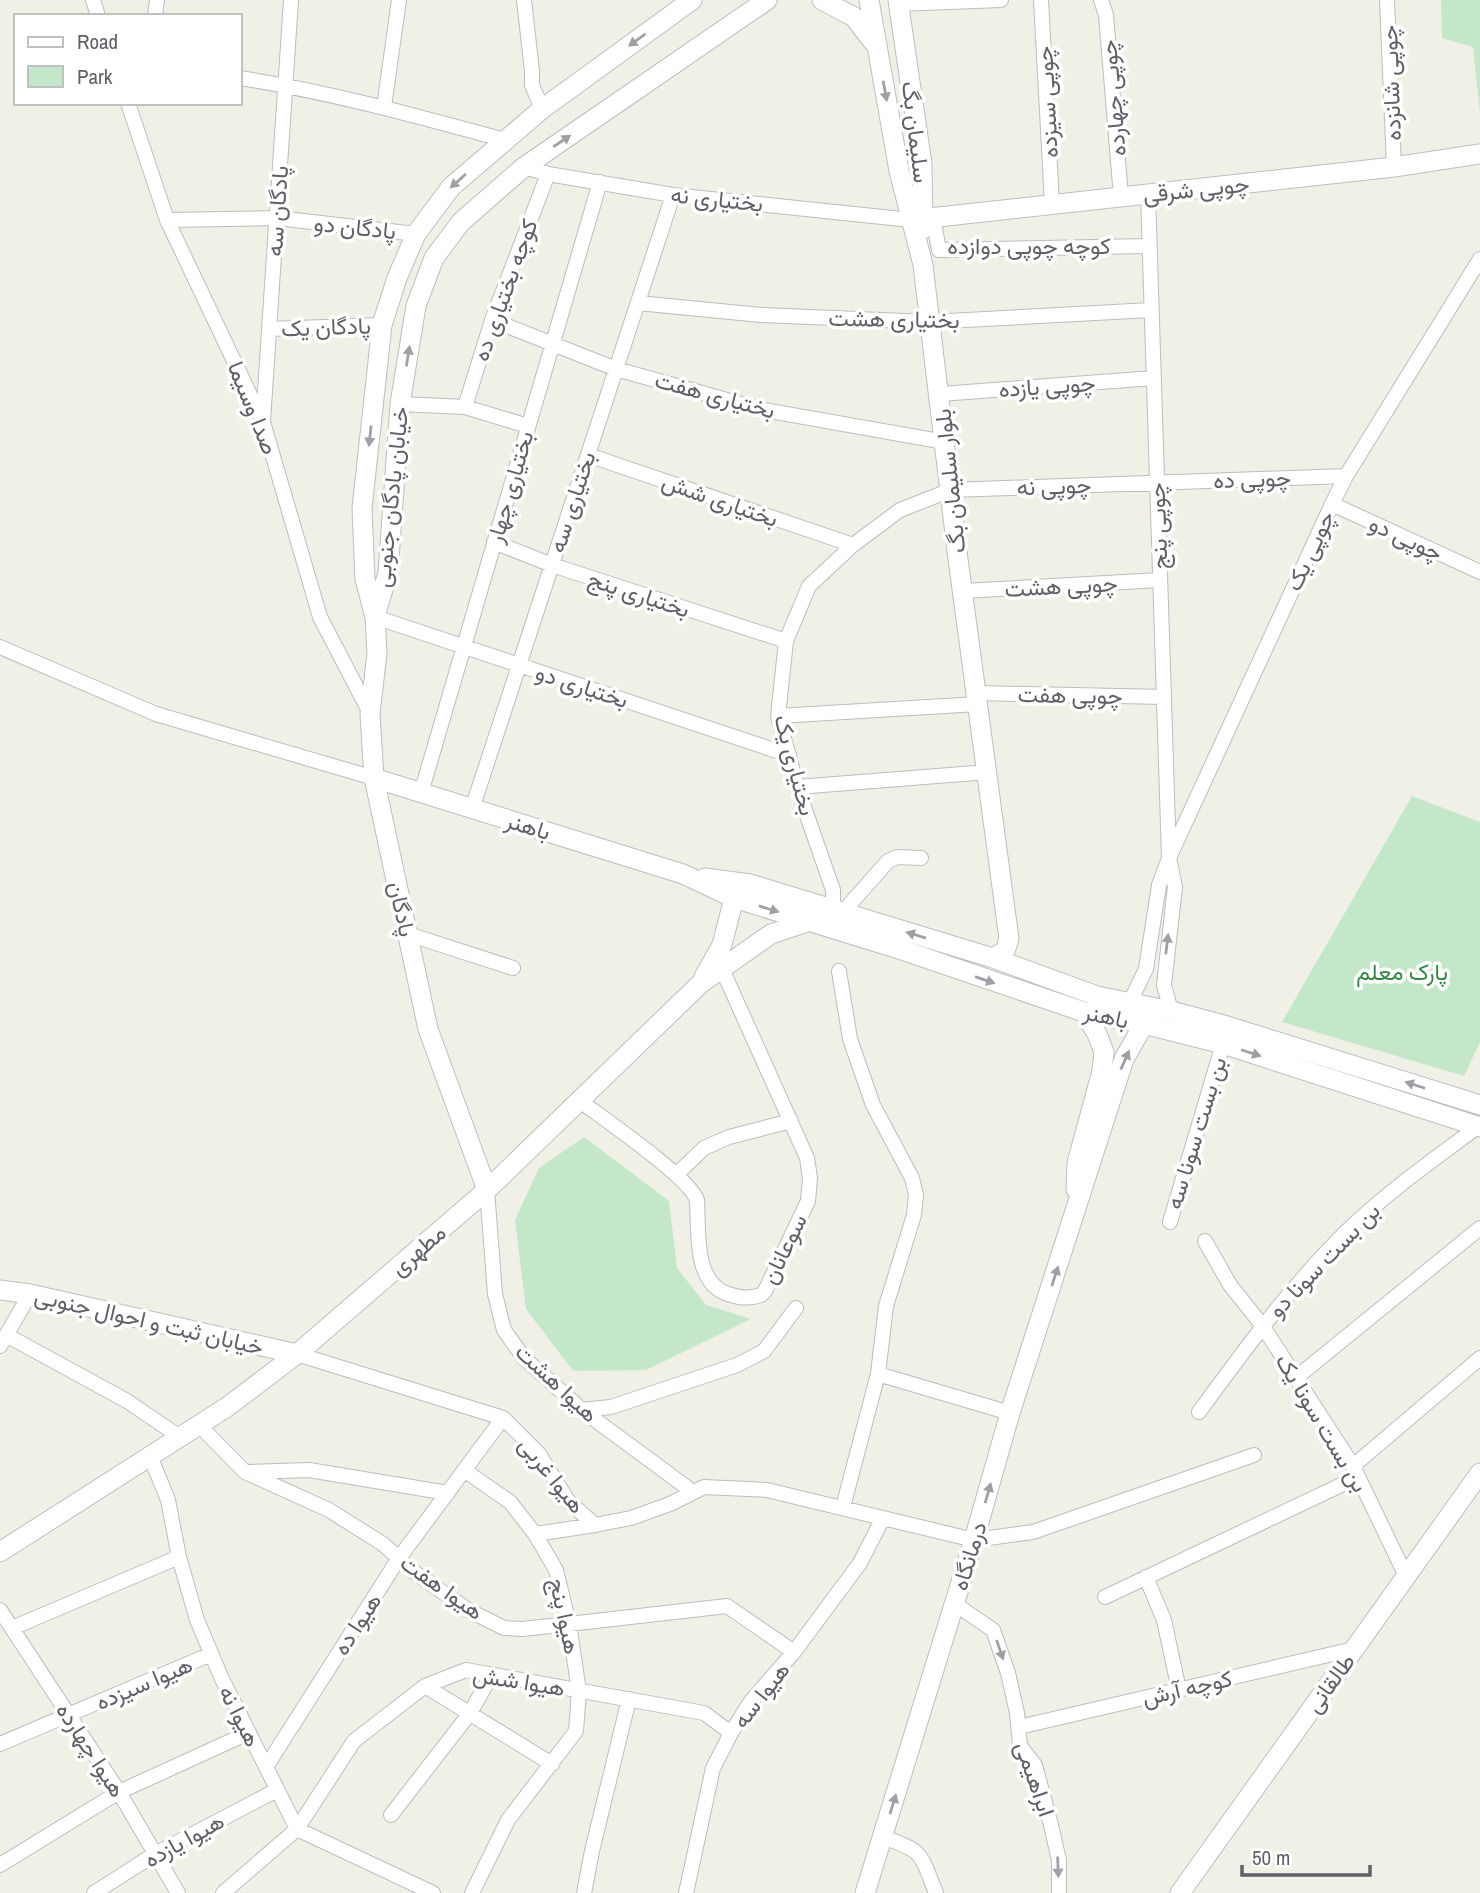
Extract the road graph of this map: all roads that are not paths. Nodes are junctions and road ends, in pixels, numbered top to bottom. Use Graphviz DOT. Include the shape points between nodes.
graph roads {
  1 [pos="291,0"];
  2 [pos="399,0"];
  3 [pos="524,0"];
  4 [pos="692,0"];
  5 [pos="768,0"];
  6 [pos="822,0"];
  7 [pos="869,0"];
  8 [pos="1001,0"];
  9 [pos="1041,0"];
  10 [pos="1101,0"];
  11 [pos="1387,0"];
  12 [pos="898,2"];
  13 [pos="877,47"];
  14 [pos="242,78"];
  15 [pos="285,85"];
  16 [pos="129,105"];
  17 [pos="384,107"];
  18 [pos="542,109"];
  19 [pos="505,140"];
  20 [pos="1480,155"];
  21 [pos="524,167"];
  22 [pos="1394,167"];
  23 [pos="548,174"];
  24 [pos="600,182"];
  25 [pos="1148,194"];
  26 [pos="673,195"];
  27 [pos="1121,197"];
  28 [pos="1052,204"];
  29 [pos="277,218"];
  30 [pos="923,218"];
  31 [pos="167,220"];
  32 [pos="416,234"];
  33 [pos="1149,246"];
  34 [pos="1480,259"];
  35 [pos="638,303"];
  36 [pos="1152,310"];
  37 [pos="492,320"];
  38 [pos="929,322"];
  39 [pos="382,325"];
  40 [pos="270,329"];
  41 [pos="552,343"];
  42 [pos="616,369"];
  43 [pos="1154,378"];
  44 [pos="940,394"];
  45 [pos="400,404"];
  46 [pos="465,407"];
  47 [pos="263,422"];
  48 [pos="528,426"];
  49 [pos="945,442"];
  50 [pos="588,455"];
  51 [pos="1346,476"];
  52 [pos="1157,483"];
  53 [pos="951,490"];
  54 [pos="1332,504"];
  55 [pos="494,542"];
  56 [pos="853,545"];
  57 [pos="552,565"];
  58 [pos="1480,572"];
  59 [pos="1160,580"];
  60 [pos="963,591"];
  61 [pos="375,617"];
  62 [pos="786,641"];
  63 [pos="464,645"];
  64 [pos="0,647"];
  65 [pos="519,665"];
  66 [pos="1164,696"];
  67 [pos="977,699"];
  68 [pos="370,714"];
  69 [pos="778,716"];
  70 [pos="789,755"];
  71 [pos="988,772"];
  72 [pos="374,778"];
  73 [pos="797,787"];
  74 [pos="421,793"];
  75 [pos="472,809"];
  76 [pos="1169,858"];
  77 [pos="920,859"];
  78 [pos="683,874"];
  79 [pos="750,884"];
  80 [pos="734,898"];
  81 [pos="838,911"];
  82 [pos="810,921"];
  83 [pos="408,934"];
  84 [pos="993,958"];
  85 [pos="513,968"];
  86 [pos="722,969"];
  87 [pos="839,971"];
  88 [pos="700,984"];
  89 [pos="1130,1002"];
  90 [pos="1171,1011"];
  91 [pos="1084,1012"];
  92 [pos="1144,1024"];
  93 [pos="1223,1044"];
  94 [pos="580,1101"];
  95 [pos="1480,1105"];
  96 [pos="791,1121"];
  97 [pos="1477,1132"];
  98 [pos="676,1175"];
  99 [pos="487,1190"];
  100 [pos="1074,1220"];
  101 [pos="1170,1223"];
  102 [pos="1480,1228"];
  103 [pos="1205,1241"];
  104 [pos="0,1290"];
  105 [pos="30,1294"];
  106 [pos="796,1308"];
  107 [pos="1262,1325"];
  108 [pos="4,1341"];
  109 [pos="297,1354"];
  110 [pos="1480,1358"];
  111 [pos="878,1374"];
  112 [pos="1297,1377"];
  113 [pos="582,1410"];
  114 [pos="1010,1412"];
  115 [pos="1199,1412"];
  116 [pos="503,1418"];
  117 [pos="199,1425"];
  118 [pos="180,1437"];
  119 [pos="1254,1455"];
  120 [pos="150,1456"];
  121 [pos="464,1470"];
  122 [pos="1355,1471"];
  123 [pos="245,1472"];
  124 [pos="1480,1473"];
  125 [pos="693,1492"];
  126 [pos="447,1493"];
  127 [pos="843,1507"];
  128 [pos="883,1518"];
  129 [pos="595,1525"];
  130 [pos="535,1534"];
  131 [pos="974,1540"];
  132 [pos="0,1552"];
  133 [pos="179,1557"];
  134 [pos="399,1558"];
  135 [pos="1146,1577"];
  136 [pos="1406,1577"];
  137 [pos="1105,1597"];
  138 [pos="955,1604"];
  139 [pos="0,1610"];
  140 [pos="569,1624"];
  141 [pos="12,1628"];
  142 [pos="1354,1649"];
  143 [pos="794,1652"];
  144 [pos="211,1654"];
  145 [pos="491,1676"];
  146 [pos="425,1686"];
  147 [pos="1179,1690"];
  148 [pos="579,1691"];
  149 [pos="629,1699"];
  150 [pos="470,1713"];
  151 [pos="68,1715"];
  152 [pos="1019,1727"];
  153 [pos="248,1733"];
  154 [pos="730,1733"];
  155 [pos="0,1744"];
  156 [pos="552,1764"];
  157 [pos="266,1767"];
  158 [pos="277,1790"];
  159 [pos="119,1792"];
  160 [pos="391,1815"];
  161 [pos="297,1829"];
  162 [pos="882,1837"];
  163 [pos="155,1854"];
  164 [pos="0,1865"];
  165 [pos="1183,1891"];
  166 [pos="94,1893"];
  167 [pos="178,1893"];
  168 [pos="223,1893"];
  169 [pos="433,1893"];
  170 [pos="471,1893"];
  171 [pos="584,1893"];
  172 [pos="685,1893"];
  173 [pos="865,1893"];
  174 [pos="936,1893"];
  175 [pos="1059,1893"];
  1 -- 15 [label="street, پادگان سه"];
  2 -- 17 [label="street"];
  3 -- 18 [label="street" via="532,85"];
  4 -- 18 [label="main road, خیابان پادگان جنوبی, one-way"];
  21 -- 5 [label="main road, خیابان پادگان جنوبی, one-way"];
  6 -- 13 [label="main road" via="854,17"];
  7 -- 13 [label="main road, بلوار سلیمان بگ"];
  8 -- 12 [label="street"];
  9 -- 28 [label="street, چوپی سیزده"];
  10 -- 27 [label="street, چوپی چهارده"];
  11 -- 22 [label="street, چوپی شانزده"];
  12 -- 30 [label="main road, سلیمان بگ" via="922,164"];
  13 -- 30 [label="main road, بلوار سلیمان بگ, one-way" via="899,171"];
  14 -- 15 [label="street"];
  15 -- 17 [label="street"];
  15 -- 29 [label="street, پادگان سه"];
  16 -- 31 [label="street, صدا وسیما"];
  17 -- 19 [label="street"];
  18 -- 19 [label="main road, خیابان پادگان جنوبی"];
  19 -- 32 [label="main road, خیابان پادگان جنوبی, one-way" via="451,187"];
  20 -- 22 [label="main road, چوپی شرقی"];
  21 -- 23 [label="street, بختیاری نه"];
  45 -- 21 [label="main road, خیابان پادگان جنوبی, one-way" via="416,306 434,258 461,222"];
  22 -- 25 [label="main road, چوپی شرقی"];
  23 -- 24 [label="street, بختیاری نه"];
  23 -- 37 [label="street, کوچه بختیاری ده"];
  24 -- 26 [label="street, بختیاری نه"];
  24 -- 41 [label="street, بختیاری چهار"];
  25 -- 27 [label="main road, چوپی شرقی"];
  25 -- 33 [label="street, چوپی پنج"];
  26 -- 30 [label="street, بختیاری نه"];
  26 -- 35 [label="street, بختیاری سه"];
  27 -- 28 [label="main road, چوپی شرقی"];
  28 -- 30 [label="main road, چوپی شرقی"];
  29 -- 31 [label="street, پادگان دو"];
  29 -- 32 [label="street, پادگان دو"];
  29 -- 40 [label="street, پادگان سه"];
  30 -- 33 [label="street, کوچه چوپی دوازده" via="939,250"];
  30 -- 38 [label="main road, بلوار سلیمان بگ"];
  31 -- 47 [label="street, صدا وسیما"];
  32 -- 39 [label="main road, خیابان پادگان جنوبی"];
  33 -- 36 [label="street, چوپی پنج"];
  34 -- 51 [label="street, چوپی یک"];
  35 -- 38 [label="street, بختیاری هشت" via="761,315"];
  35 -- 42 [label="street, بختیاری سه"];
  36 -- 38 [label="street, بختیاری هشت"];
  36 -- 43 [label="street, چوپی پنج"];
  37 -- 41 [label="street, بختیاری هفت"];
  37 -- 46 [label="street, کوچه بختیاری ده"];
  38 -- 44 [label="main road, بلوار سلیمان بگ"];
  39 -- 40 [label="street, پادگان یک"];
  39 -- 61 [label="main road, خیابان پادگان جنوبی, one-way" via="362,508 365,579"];
  40 -- 47 [label="street, پادگان سه"];
  41 -- 42 [label="street, بختیاری هفت"];
  41 -- 48 [label="street, بختیاری چهار"];
  42 -- 49 [label="street, بختیاری هفت" via="759,410"];
  42 -- 50 [label="street, بختیاری سه"];
  43 -- 44 [label="street, چوپی یازده"];
  43 -- 52 [label="street, چوپی پنج"];
  44 -- 49 [label="main road, بلوار سلیمان بگ"];
  45 -- 46 [label="street"];
  45 -- 61 [label="main road, خیابان پادگان جنوبی" via="388,573"];
  46 -- 48 [label="street"];
  47 -- 68 [label="street, صدا وسیما" via="320,617"];
  48 -- 55 [label="street, بختیاری چهار"];
  49 -- 53 [label="main road, بلوار سلیمان بگ"];
  50 -- 56 [label="street, بختیاری شش"];
  50 -- 57 [label="street, بختیاری سه"];
  51 -- 52 [label="street, چوپی ده"];
  51 -- 54 [label="street, چوپی یک"];
  52 -- 53 [label="street, چوپی نه"];
  52 -- 59 [label="street, چوپی پنج"];
  53 -- 56 [label="street, بختیاری یک" via="900,510"];
  53 -- 60 [label="main road, بلوار سلیمان بگ"];
  54 -- 58 [label="street, چوپی دو"];
  54 -- 76 [label="street, چوپی یک"];
  55 -- 57 [label="street, بختیاری پنج"];
  55 -- 63 [label="street, بختیاری چهار"];
  56 -- 62 [label="street, بختیاری یک" via="809,586"];
  57 -- 62 [label="street, بختیاری پنج"];
  57 -- 65 [label="street, بختیاری سه"];
  59 -- 60 [label="street, چوپی هشت"];
  59 -- 66 [label="street, چوپی پنج"];
  60 -- 67 [label="main road, بلوار سلیمان بگ"];
  61 -- 63 [label="street, بختیاری دو"];
  61 -- 68 [label="main road, پادگان" via="377,653"];
  62 -- 69 [label="street, بختیاری یک"];
  63 -- 65 [label="street, بختیاری دو"];
  63 -- 74 [label="street, بختیاری چهار"];
  64 -- 72 [label="street" via="156,714"];
  65 -- 70 [label="street, بختیاری دو"];
  65 -- 75 [label="street, بختیاری سه"];
  66 -- 67 [label="street, چوپی هفت"];
  66 -- 76 [label="street, چوپی پنج"];
  67 -- 69 [label="street, چوپی هفت"];
  67 -- 71 [label="main road, بلوار سلیمان بگ"];
  68 -- 72 [label="main road, پادگان"];
  69 -- 70 [label="street, بختیاری یک"];
  70 -- 73 [label="street, بختیاری یک"];
  71 -- 73 [label="street"];
  71 -- 84 [label="main road, بلوار سلیمان بگ" via="1009,939 1005,951"];
  72 -- 74 [label="main road, باهنر"];
  72 -- 83 [label="main road, پادگان"];
  73 -- 81 [label="street, بختیاری یک"];
  74 -- 75 [label="main road, باهنر"];
  75 -- 78 [label="main road, باهنر"];
  76 -- 89 [label="street, چوپی یک" via="1159,885 1146,969"];
  90 -- 76 [label="street, one-way" via="1164,985 1175,887"];
  77 -- 81 [label="street" via="888,861"];
  78 -- 79 [label="main road, باهنر"];
  78 -- 80 [label="main road, باهنر"];
  79 -- 80 [label="main road" via="740,888"];
  79 -- 81 [label="main road, باهنر"];
  80 -- 82 [label="main road, باهنر, one-way"];
  80 -- 88 [label="main road" via="722,945"];
  84 -- 81 [label="main road, باهنر, one-way"];
  82 -- 86 [label="main road, مطهری" via="771,934"];
  82 -- 91 [label="main road, باهنر, one-way"];
  83 -- 85 [label="street"];
  83 -- 99 [label="main road, پادگان" via="428,1029"];
  84 -- 89 [label="main road, باهنر" via="1097,996"];
  86 -- 88 [label="main road, مطهری"];
  86 -- 96 [label="street, سوعانان"];
  87 -- 111 [label="street" via="849,1039 873,1105 912,1178 916,1195 886,1306"];
  88 -- 94 [label="main road, مطهری"];
  89 -- 90 [label="main road, باهنر"];
  95 -- 90 [label="main road, باهنر, one-way"];
  91 -- 92 [label="main road, باهنر"];
  91 -- 100 [label="main road, درمانگاه" via="1104,1052 1077,1163"];
  92 -- 93 [label="main road, باهنر"];
  100 -- 92 [label="main road, درمانگاه, one-way" via="1124,1059"];
  93 -- 97 [label="main road, باهنر, one-way" via="1445,1116"];
  93 -- 101 [label="street, بن بست سونا سه"];
  94 -- 98 [label="street, سوعانان"];
  94 -- 99 [label="main road, مطهری"];
  96 -- 98 [label="street" via="704,1147"];
  96 -- 98 [label="street, سوعانان" via="807,1158 808,1201 761,1295 739,1298 709,1281 701,1260 697,1200"];
  97 -- 107 [label="street, بن بست سونا دو" via="1387,1195 1347,1230"];
  99 -- 109 [label="main road, مطهری"];
  99 -- 113 [label="street, هیوا هشت" via="495,1294 504,1330 524,1358"];
  114 -- 100 [label="main road, درمانگاه, one-way"];
  102 -- 112 [label="street"];
  103 -- 107 [label="street, بن بست سونا یک" via="1230,1285"];
  104 -- 105 [label="main road, خیابان ثبت و احوال جنوبی"];
  105 -- 108 [label="street"];
  105 -- 109 [label="main road, خیابان ثبت و احوال جنوبی"];
  106 -- 113 [label="street" via="764,1351 737,1365 611,1407"];
  107 -- 112 [label="street, بن بست سونا یک"];
  107 -- 115 [label="street, بن بست سونا دو"];
  108 -- 118 [label="street" via="127,1401"];
  109 -- 116 [label="street, هیوا غربی"];
  109 -- 117 [label="main road, مطهری"];
  110 -- 122 [label="street"];
  111 -- 114 [label="street"];
  111 -- 127 [label="street"];
  112 -- 122 [label="street, بن بست سونا یک"];
  113 -- 125 [label="street, هیوا هشت"];
  131 -- 114 [label="main road, درمانگاه, one-way"];
  116 -- 121 [label="street, هیوا ده"];
  116 -- 129 [label="street, هیوا غربی" via="539,1454 568,1501"];
  117 -- 118 [label="main road, مطهری"];
  117 -- 123 [label="street, هیوا هفت"];
  118 -- 120 [label="main road, مطهری"];
  119 -- 131 [label="street" via="1033,1532"];
  120 -- 132 [label="main road, مطهری"];
  120 -- 133 [label="street, هیوا نه" via="168,1500"];
  121 -- 126 [label="street, هیوا ده"];
  121 -- 130 [label="street, هیوا پنج" via="510,1502"];
  122 -- 135 [label="street"];
  122 -- 136 [label="street, بن بست سونا یک"];
  123 -- 126 [label="street" via="309,1470"];
  123 -- 134 [label="street, هیوا هفت" via="329,1510"];
  124 -- 136 [label="main road, طالقانی"];
  125 -- 127 [label="street, هیوا غربی" via="704,1487 767,1490"];
  125 -- 129 [label="street, هیوا غربی" via="631,1518"];
  126 -- 134 [label="street, هیوا ده"];
  127 -- 128 [label="street, هیوا غربی"];
  128 -- 131 [label="street, هیوا غربی"];
  128 -- 143 [label="street, هیوا سه" via="860,1563"];
  129 -- 130 [label="street"];
  130 -- 140 [label="street, هیوا پنج" via="556,1570"];
  131 -- 138 [label="main road, درمانگاه"];
  133 -- 141 [label="street"];
  133 -- 144 [label="street, هیوا نه"];
  134 -- 140 [label="street, هیوا هفت" via="468,1609 504,1628"];
  134 -- 157 [label="street, هیوا ده"];
  135 -- 137 [label="street"];
  135 -- 147 [label="street" via="1164,1620"];
  136 -- 142 [label="main road, طالقانی"];
  138 -- 152 [label="street, ابراهیمی, one-way" via="993,1630"];
  162 -- 138 [label="main road, درمانگاه, one-way"];
  139 -- 141 [label="street, هیوا چهارده"];
  140 -- 143 [label="street, هیوا هفت" via="727,1606"];
  140 -- 148 [label="street, هیوا پنج"];
  141 -- 151 [label="street, هیوا چهارده"];
  142 -- 147 [label="street, کوچه آرش"];
  142 -- 165 [label="main road, طالقانی"];
  143 -- 154 [label="street, هیوا سه"];
  144 -- 151 [label="street, هیوا سیزده"];
  144 -- 153 [label="street, هیوا نه"];
  145 -- 146 [label="street, هیوا شش" via="466,1670"];
  145 -- 148 [label="street, هیوا شش"];
  145 -- 150 [label="street"];
  146 -- 150 [label="street"];
  146 -- 161 [label="street, هیوا شش" via="354,1741"];
  147 -- 152 [label="street, کوچه آرش"];
  148 -- 149 [label="street, هیوا شش"];
  148 -- 156 [label="street, هیوا پنج" via="576,1731"];
  149 -- 154 [label="street, هیوا شش" via="704,1713"];
  149 -- 171 [label="street"];
  150 -- 156 [label="street"];
  150 -- 160 [label="street"];
  151 -- 155 [label="street, هیوا سیزده"];
  151 -- 159 [label="street, هیوا چهارده"];
  152 -- 175 [label="street, ابراهیمی, one-way" via="1020,1745 1035,1765 1050,1821 1059,1860"];
  153 -- 157 [label="street, هیوا نه"];
  153 -- 159 [label="street"];
  154 -- 172 [label="street, هیوا سه" via="713,1768"];
  156 -- 170 [label="street, هیوا پنج" via="508,1820"];
  157 -- 158 [label="street, هیوا نه"];
  158 -- 161 [label="street, هیوا نه"];
  158 -- 163 [label="street, هیوا یازده"];
  159 -- 163 [label="street, هیوا چهارده"];
  159 -- 164 [label="street"];
  161 -- 168 [label="street, هیوا شش"];
  161 -- 169 [label="street"];
  162 -- 173 [label="main road, درمانگاه"];
  162 -- 174 [label="street" via="920,1854"];
  163 -- 166 [label="street, هیوا یازده"];
  163 -- 167 [label="street, هیوا چهارده"];
}
